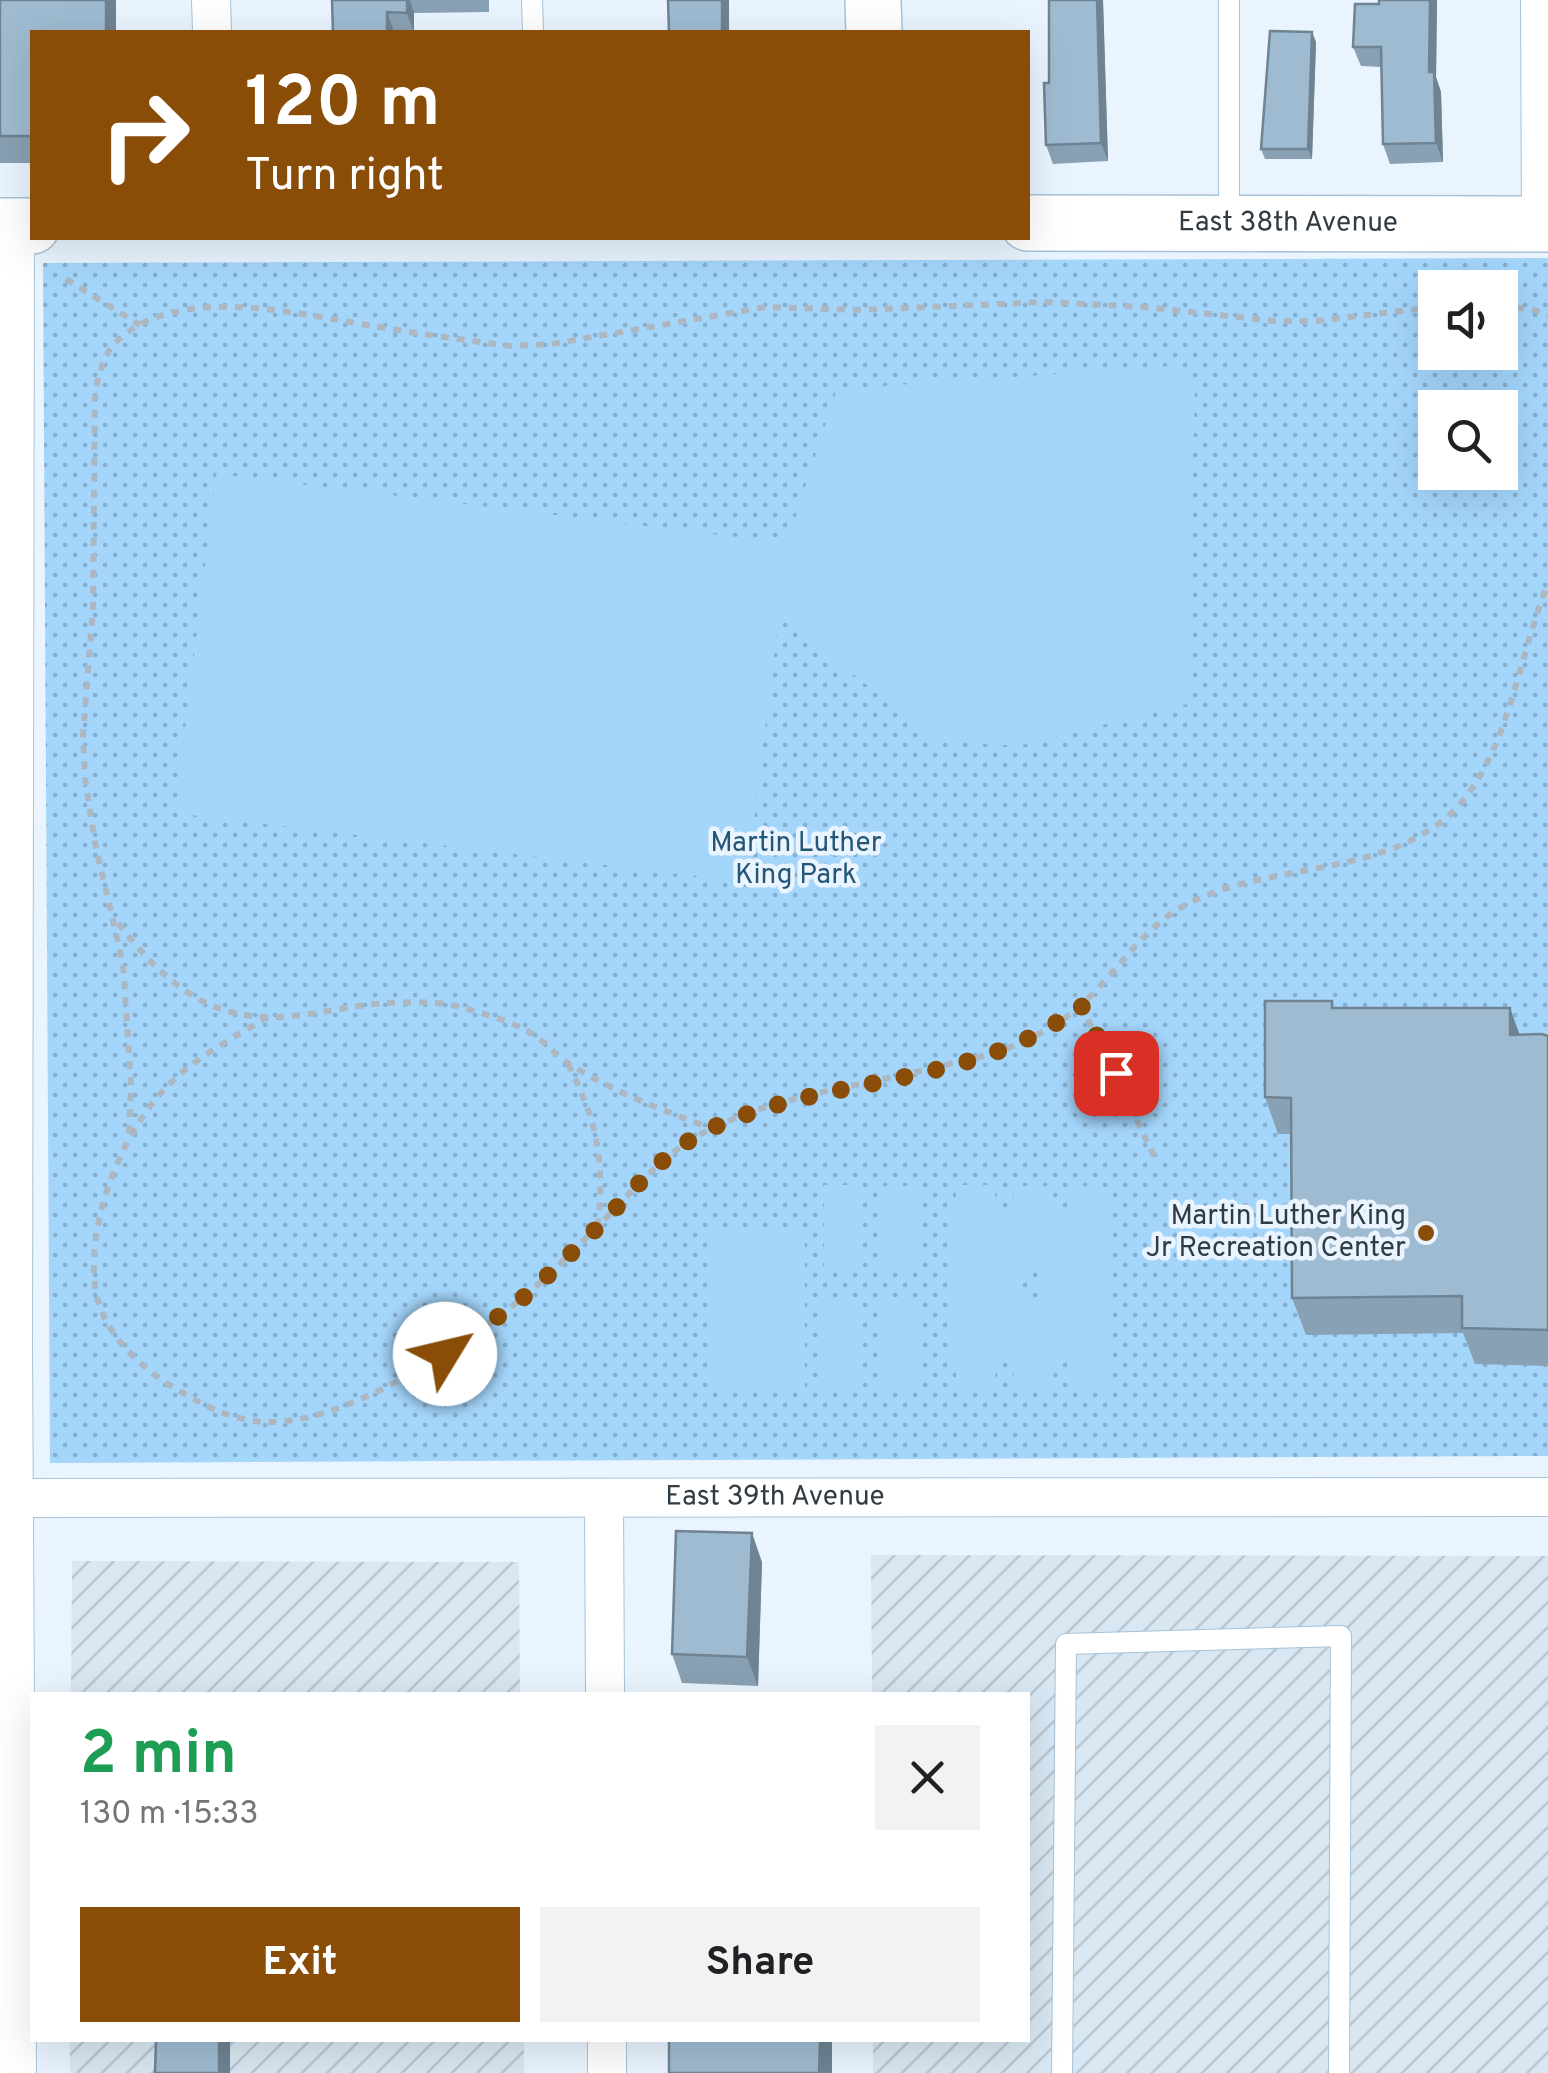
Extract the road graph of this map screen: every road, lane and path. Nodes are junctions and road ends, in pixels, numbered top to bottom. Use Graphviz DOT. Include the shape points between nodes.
graph roads {
  1 [pos="212,0"];
  2 [pos="532,0"];
  3 [pos="874,0"];
  4 [pos="1228,0"];
  5 [pos="1540,0"];
  6 [pos="212,30"];
  7 [pos="532,30"];
  8 [pos="874,30"];
  9 [pos="1030,222"];
  10 [pos="1230,222"];
  11 [pos="1545,224"];
  12 [pos="16,226"];
  13 [pos="66,279"];
  14 [pos="1518,308"];
  15 [pos="1418,309"];
  16 [pos="1548,315"];
  17 [pos="140,325"];
  18 [pos="1548,584"];
  19 [pos="115,920"];
  20 [pos="1081,1005"];
  21 [pos="268,1018"];
  22 [pos="568,1064"];
  23 [pos="711,1128"];
  24 [pos="129,1134"];
  25 [pos="1156,1160"];
  26 [pos="598,1226"];
  27 [pos="6,1347"];
  28 [pos="1548,1497"];
  29 [pos="7,1498"];
  30 [pos="604,1498"];
  31 [pos="606,1692"];
  32 [pos="607,2042"];
  33 [pos="16,2073"];
  34 [pos="607,2073"];
  35 [pos="1062,2073"];
  36 [pos="1339,2073"];
  1 -- 6 [label="street"];
  2 -- 7 [label="lane"];
  3 -- 8 [label="street"];
  4 -- 10 [label="lane"];
  5 -- 11 [label="street"];
  9 -- 10 [label="street, East 38th Avenue"];
  10 -- 11 [label="street, East 38th Avenue"];
  12 -- 27 [label="street"];
  13 -- 17 [label="path"];
  14 -- 16 [label="path"];
  15 -- 17 [label="path" via="1274,322 1045,302 766,308 511,346 250,308 193,309"];
  17 -- 19 [label="path" via="114,344 95,392 84,778"];
  18 -- 20 [label="path" via="1501,728 1466,797 1442,822 1370,855 1187,904"];
  19 -- 21 [label="path" via="174,986"];
  19 -- 24 [label="path" via="124,964"];
  20 -- 23 [label="path" via="1007,1049 779,1104"];
  20 -- 25 [label="path"];
  21 -- 22 [label="path" via="378,1004 459,1006 530,1032"];
  21 -- 24 [label="path" via="199,1060"];
  22 -- 23 [label="path" via="618,1092"];
  22 -- 26 [label="path" via="597,1132"];
  23 -- 26 [label="path" via="663,1162"];
  24 -- 26 [label="path" via="99,1226 98,1300 114,1334 150,1373 214,1411 246,1421 324,1414 445,1354 527,1294"];
  27 -- 29 [label="street"];
  28 -- 30 [label="street, East 39th Avenue"];
  29 -- 30 [label="street, East 39th Avenue"];
  29 -- 33 [label="street"];
  30 -- 31 [label="street"];
  32 -- 34 [label="street"];
  35 -- 36 [label="lane" via="1066,1644 1340,1636"];
}
